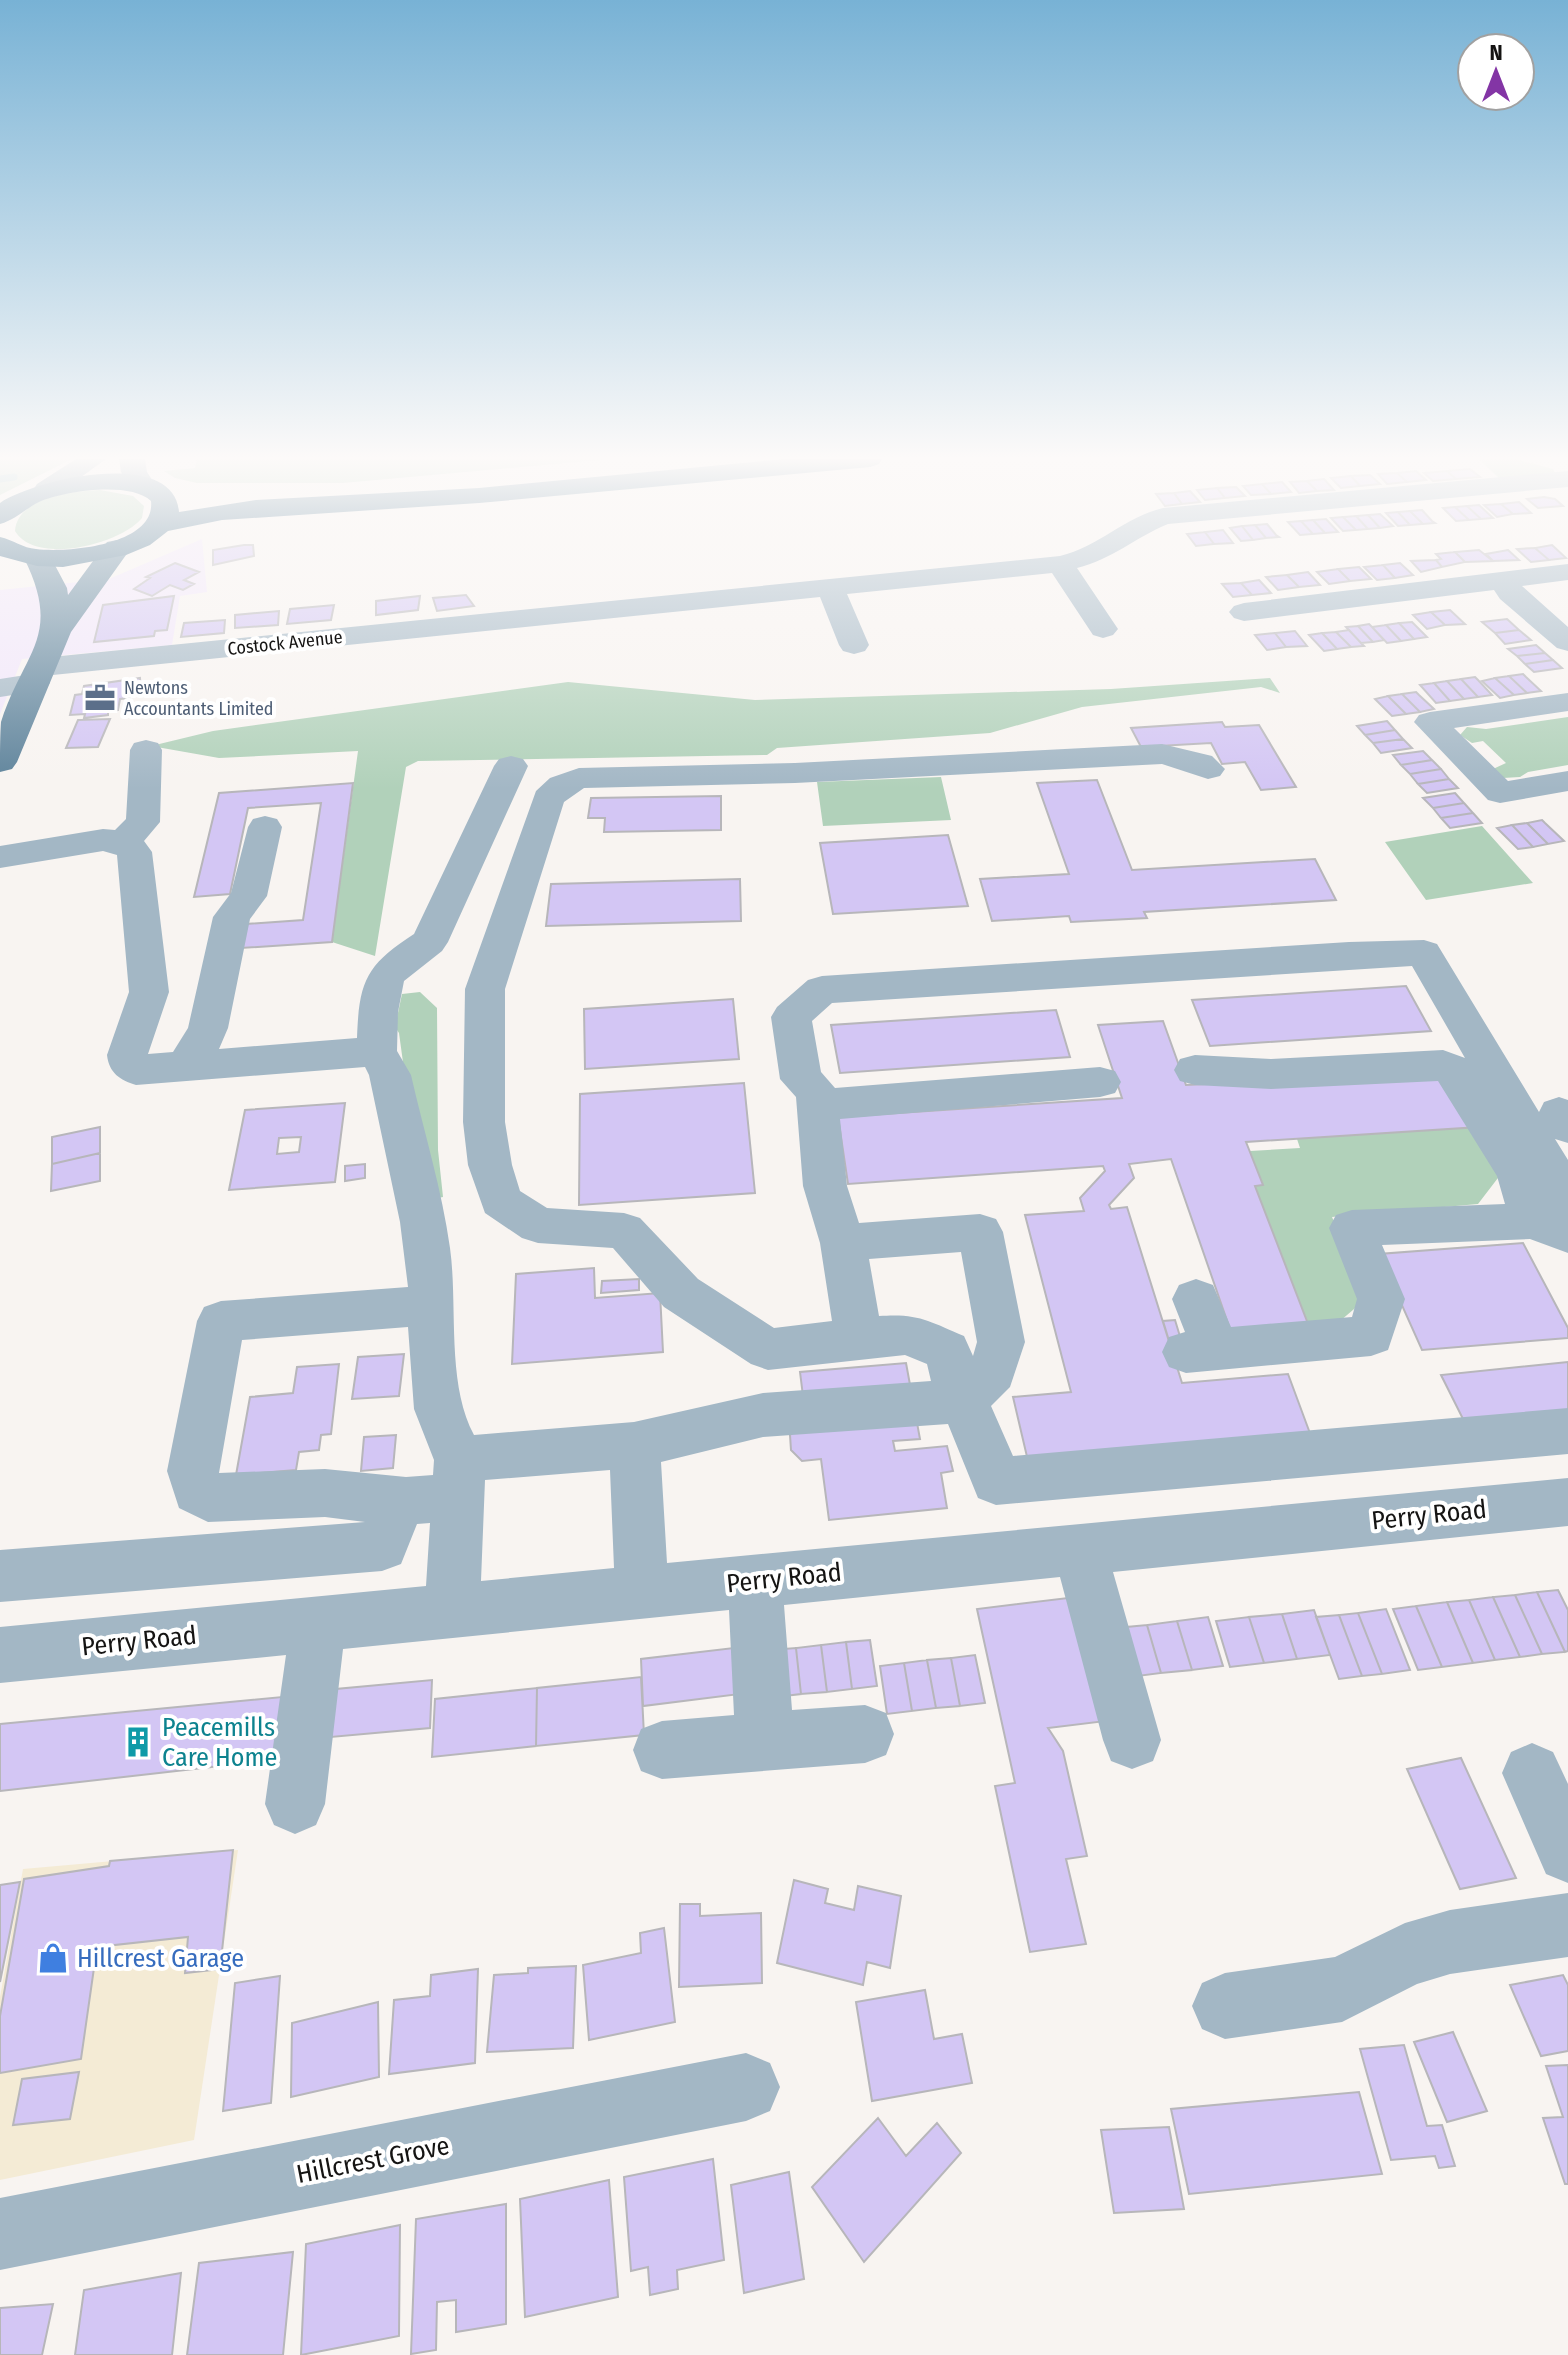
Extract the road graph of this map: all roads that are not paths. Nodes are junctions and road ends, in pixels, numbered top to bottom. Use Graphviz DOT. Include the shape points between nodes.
graph roads {
  1 [pos="32,569"];
  2 [pos="102,569"];
  3 [pos="1011,569"];
  4 [pos="1063,569"];
  5 [pos="1568,572"];
  6 [pos="1506,583"];
  7 [pos="830,587"];
  8 [pos="1244,612"];
  9 [pos="1103,629"];
  10 [pos="56,632"];
  11 [pos="1568,642"];
  12 [pos="854,645"];
  13 [pos="38,675"];
  14 [pos="0,688"];
  15 [pos="1568,702"];
  16 [pos="146,750"];
  17 [pos="0,762"];
  18 [pos="511,766"];
  19 [pos="1208,769"];
  20 [pos="1568,781"];
  21 [pos="265,827"];
  22 [pos="123,842"];
  23 [pos="0,857"];
  24 [pos="377,1051"];
  25 [pos="185,1065"];
  26 [pos="1195,1070"];
  27 [pos="1100,1082"];
  28 [pos="819,1105"];
  29 [pos="1556,1218"];
  30 [pos="843,1243"];
  31 [pos="1196,1299"];
  32 [pos="430,1305"];
  33 [pos="859,1339"];
  34 [pos="962,1401"];
  35 [pos="1568,1431"];
  36 [pos="634,1445"];
  37 [pos="459,1478"];
  38 [pos="400,1501"];
  39 [pos="1568,1502"];
  40 [pos="1080,1549"];
  41 [pos="0,1576"];
  42 [pos="755,1581"];
  43 [pos="642,1592"];
  44 [pos="452,1611"];
  45 [pos="318,1624"];
  46 [pos="0,1655"];
  47 [pos="865,1734"];
  48 [pos="1132,1740"];
  49 [pos="765,1742"];
  50 [pos="662,1750"];
  51 [pos="1532,1773"];
  52 [pos="295,1804"];
  53 [pos="1568,1852"];
  54 [pos="1568,1925"];
  55 [pos="1225,2006"];
  56 [pos="746,2087"];
  57 [pos="0,2234"];
  1 -- 10 [label="main road" via="53,588"];
  2 -- 10 [label="main road"];
  3 -- 7 [label="street, Costock Avenue"];
  4 -- 9 [label="street"];
  5 -- 6 [label="street"];
  6 -- 8 [label="street"];
  6 -- 11 [label="street" via="1510,593"];
  7 -- 12 [label="street"];
  7 -- 13 [label="street, Costock Avenue"];
  10 -- 13 [label="main road"];
  13 -- 14 [label="street, Costock Avenue"];
  13 -- 17 [label="main road"];
  15 -- 20 [label="street" via="1430,722 1500,793"];
  16 -- 22 [label="street" via="143,822"];
  18 -- 24 [label="street" via="429,942 386,976"];
  19 -- 33 [label="street" via="1162,754 579,778 548,798 485,989 484,1122 501,1201 538,1225 624,1231 681,1293 768,1349"];
  21 -- 25 [label="street" via="249,896 232,917 208,1028"];
  22 -- 23 [label="street" via="103,840"];
  22 -- 25 [label="street" via="134,852 149,992 128,1062 136,1070"];
  24 -- 25 [label="street"];
  24 -- 32 [label="street" via="390,1075 427,1246"];
  26 -- 29 [label="street" via="1271,1074 1443,1065 1453,1070 1518,1173"];
  27 -- 28 [label="street"];
  28 -- 29 [label="street" via="816,1091 801,1079 791,1017 822,990 1424,953"];
  28 -- 30 [label="street" via="825,1186"];
  29 -- 31 [label="street" via="1352,1228 1381,1299 1371,1336 1201,1351"];
  30 -- 33 [label="street"];
  30 -- 34 [label="street" via="980,1232 1001,1342 993,1372"];
  32 -- 37 [label="street" via="439,1410"];
  32 -- 38 [label="street" via="221,1321 193,1471 197,1491 208,1498 325,1493"];
  33 -- 34 [label="street" via="908,1334 947,1351"];
  34 -- 35 [label="street" via="996,1481"];
  34 -- 36 [label="street" via="763,1415"];
  36 -- 37 [label="street"];
  36 -- 43 [label="street"];
  37 -- 38 [label="street"];
  37 -- 44 [label="street"];
  38 -- 41 [label="street" via="382,1546"];
  39 -- 40 [label="street, Perry Road"];
  40 -- 42 [label="street, Perry Road"];
  40 -- 48 [label="street"];
  42 -- 43 [label="street, Perry Road"];
  42 -- 49 [label="street"];
  43 -- 44 [label="street, Perry Road"];
  44 -- 45 [label="street, Perry Road"];
  45 -- 46 [label="street, Perry Road"];
  45 -- 52 [label="street"];
  47 -- 49 [label="street"];
  49 -- 50 [label="street"];
  51 -- 53 [label="street"];
  54 -- 55 [label="street" via="1450,1942 1405,1955 1342,1989"];
  56 -- 57 [label="street, Hillcrest Grove"];
}
